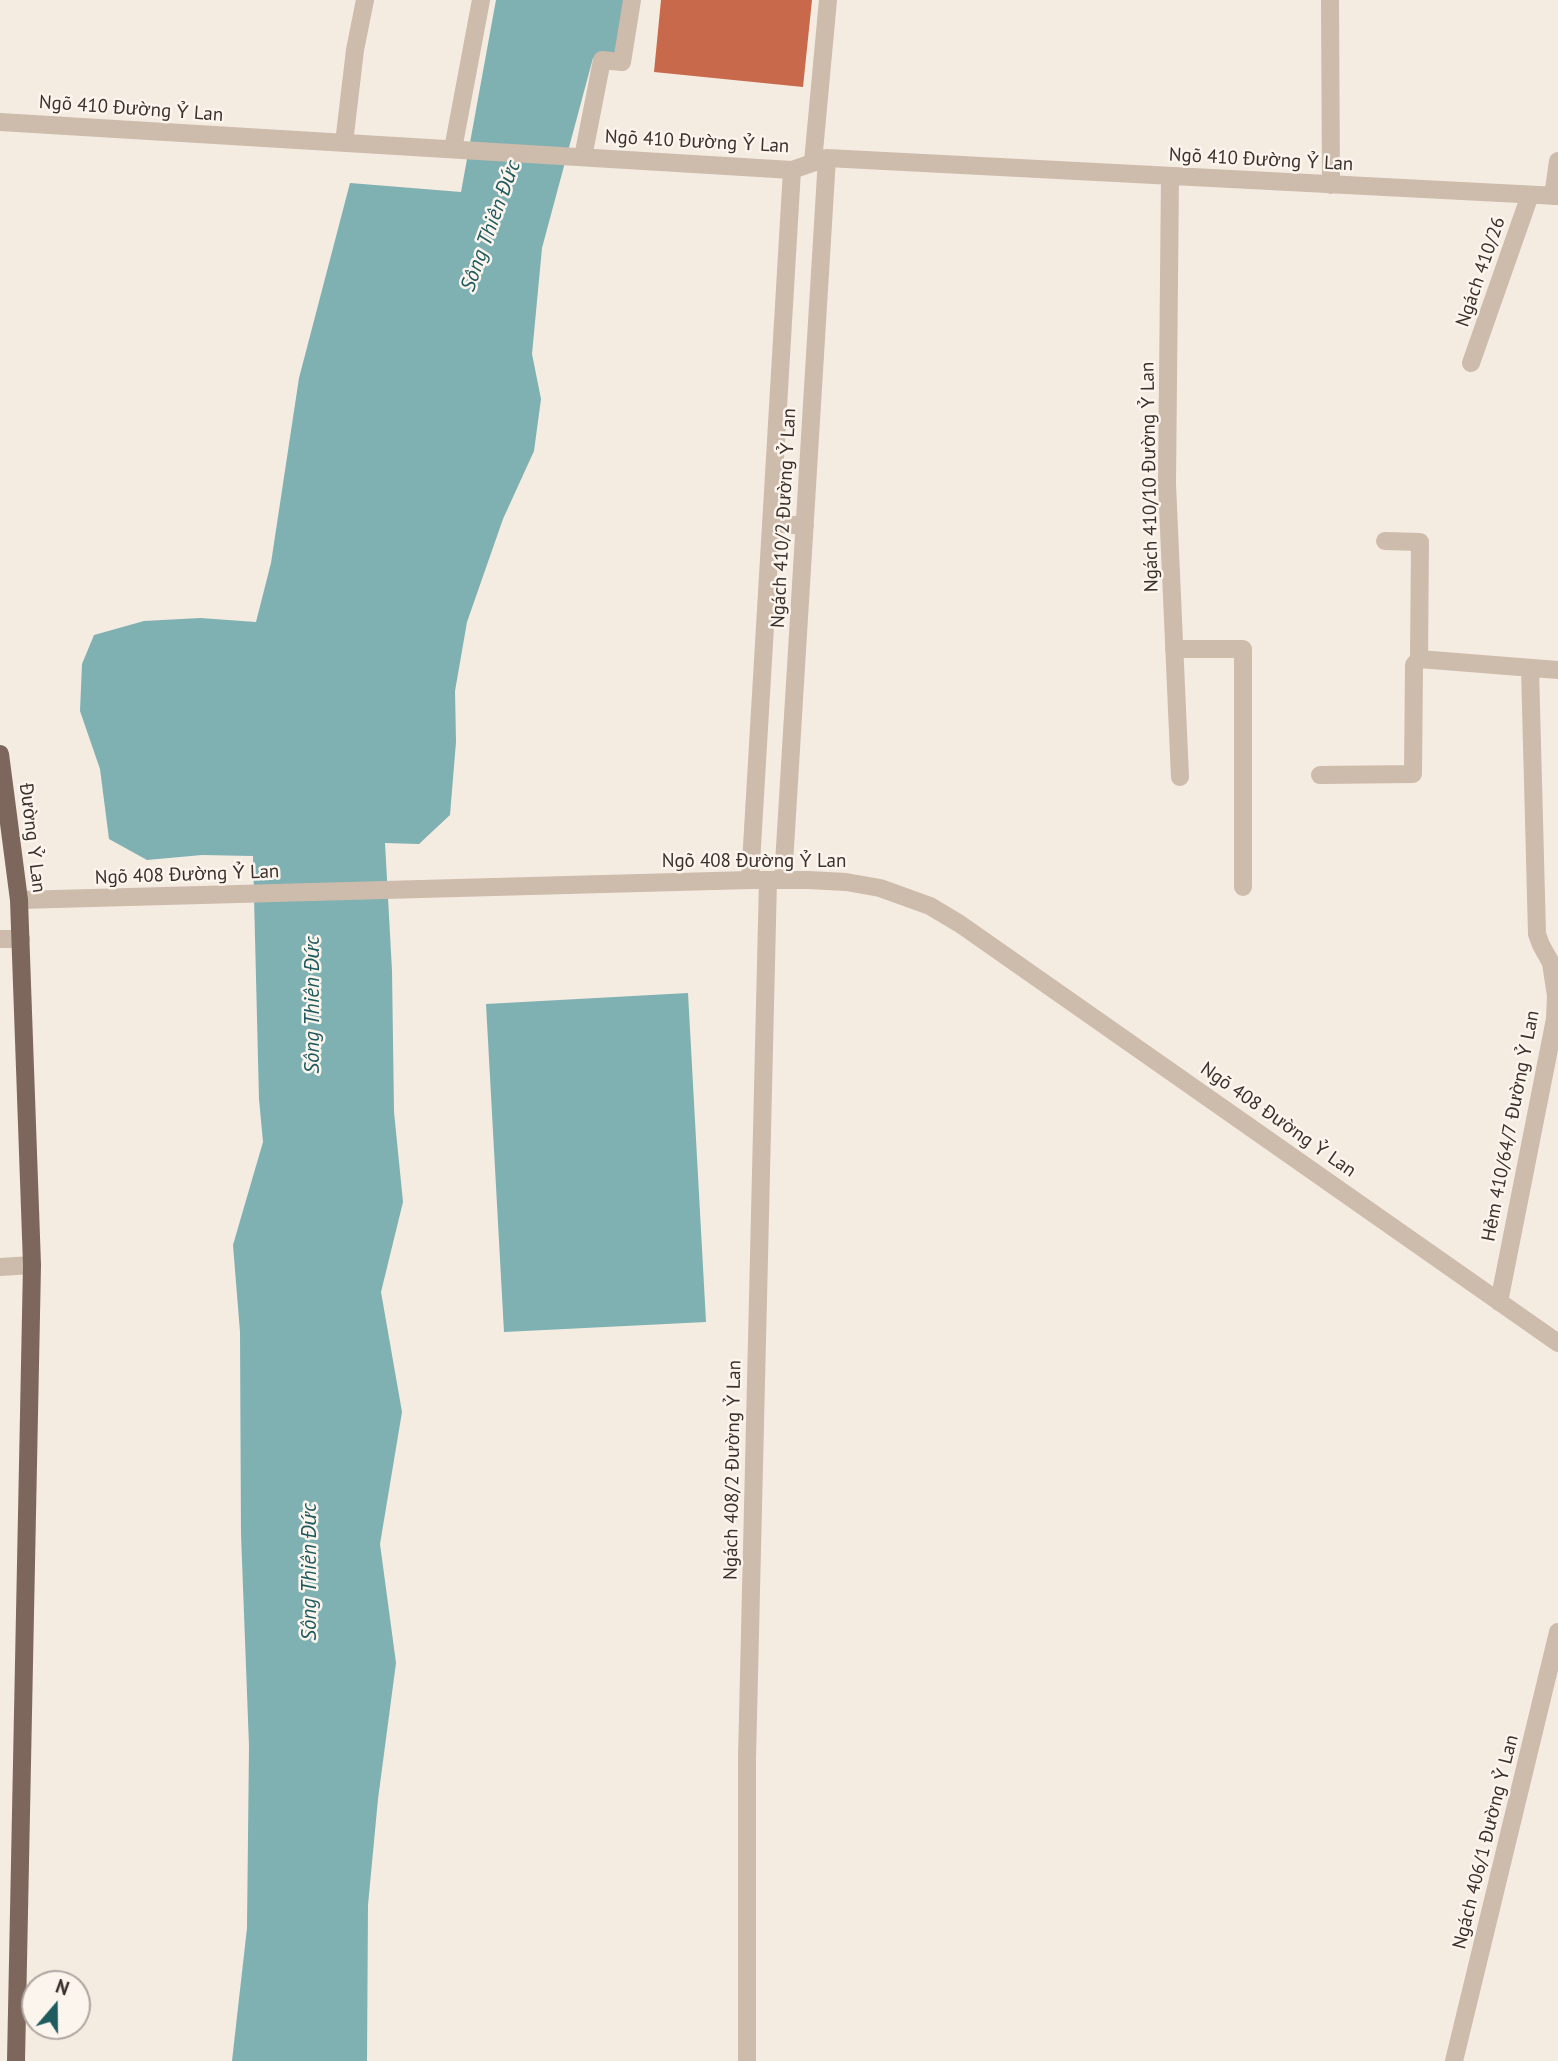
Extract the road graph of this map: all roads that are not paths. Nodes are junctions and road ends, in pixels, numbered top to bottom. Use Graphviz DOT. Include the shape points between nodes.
graph roads {
  1 [pos="365,0"];
  2 [pos="481,0"];
  3 [pos="632,0"];
  4 [pos="828,0"];
  5 [pos="1330,0"];
  6 [pos="0,122"];
  7 [pos="344,143"];
  8 [pos="453,149"];
  9 [pos="583,157"];
  10 [pos="820,160"];
  11 [pos="1558,162"];
  12 [pos="792,170"];
  13 [pos="1170,176"];
  14 [pos="1331,185"];
  15 [pos="1530,195"];
  16 [pos="1555,196"];
  17 [pos="1471,363"];
  18 [pos="771,523"];
  19 [pos="805,526"];
  20 [pos="1385,541"];
  21 [pos="1174,649"];
  22 [pos="1419,659"];
  23 [pos="1530,668"];
  24 [pos="1558,670"];
  25 [pos="0,754"];
  26 [pos="1320,775"];
  27 [pos="1180,777"];
  28 [pos="750,880"];
  29 [pos="776,880"];
  30 [pos="1243,887"];
  31 [pos="19,901"];
  32 [pos="0,939"];
  33 [pos="21,939"];
  34 [pos="32,1265"];
  35 [pos="0,1267"];
  36 [pos="1499,1301"];
  37 [pos="1558,1343"];
  38 [pos="1558,1632"];
  39 [pos="16,2061"];
  40 [pos="747,2061"];
  41 [pos="1454,2061"];
  1 -- 7 [label="street"];
  2 -- 8 [label="street"];
  3 -- 9 [label="street" via="622,62 602,60"];
  4 -- 10 [label="street, Ngách 410/2 Đường Ỷ Lan"];
  5 -- 14 [label="street"];
  6 -- 7 [label="street, Ngõ 410 Đường Ỷ Lan"];
  7 -- 8 [label="street, Ngõ 410 Đường Ỷ Lan"];
  8 -- 9 [label="street, Ngõ 410 Đường Ỷ Lan"];
  9 -- 12 [label="street, Ngõ 410 Đường Ỷ Lan"];
  10 -- 12 [label="street, Ngõ 410 Đường Ỷ Lan"];
  10 -- 13 [label="street, Ngõ 410 Đường Ỷ Lan"];
  10 -- 19 [label="street, Ngách 410/2 Đường Ỷ Lan"];
  11 -- 16 [label="street"];
  12 -- 18 [label="street, Ngách 410/2 Đường Ỷ Lan"];
  13 -- 14 [label="street, Ngõ 410 Đường Ỷ Lan"];
  13 -- 21 [label="street, Ngách 410/10 Đường Ỷ Lan" via="1167,484"];
  14 -- 15 [label="street, Ngõ 410 Đường Ỷ Lan"];
  15 -- 16 [label="street, Ngõ 410 Đường Ỷ Lan"];
  15 -- 17 [label="street, Ngách 410/26"];
  18 -- 19 [label="street"];
  18 -- 28 [label="street, Ngách 410/2 Đường Ỷ Lan"];
  19 -- 29 [label="street, Ngách 410/2 Đường Ỷ Lan"];
  20 -- 22 [label="street" via="1420,542"];
  21 -- 27 [label="street, Ngách 410/10 Đường Ỷ Lan"];
  21 -- 30 [label="street" via="1242,649"];
  22 -- 23 [label="street"];
  22 -- 26 [label="street" via="1414,665 1413,774"];
  23 -- 24 [label="street"];
  23 -- 36 [label="street, Hẻm 410/64/7 Đường Ỷ Lan" via="1537,934 1552,963 1556,1007"];
  25 -- 31 [label="main road, Đường Ỷ Lan"];
  28 -- 29 [label="street, Ngõ 408 Đường Ỷ Lan"];
  28 -- 31 [label="street, Ngõ 408 Đường Ỷ Lan"];
  29 -- 36 [label="street, Ngõ 408 Đường Ỷ Lan" via="880,888 940,912"];
  29 -- 40 [label="street, Ngách 408/2 Đường Ỷ Lan" via="747,1758"];
  31 -- 33 [label="main road, Đường Ỷ Lan"];
  32 -- 33 [label="street"];
  33 -- 34 [label="main road, Đường Ỷ Lan"];
  34 -- 35 [label="street"];
  34 -- 39 [label="main road, Đường Ỷ Lan"];
  36 -- 37 [label="street, Ngõ 408 Đường Ỷ Lan"];
  38 -- 41 [label="street, Ngách 406/1 Đường Ỷ Lan"];
}
